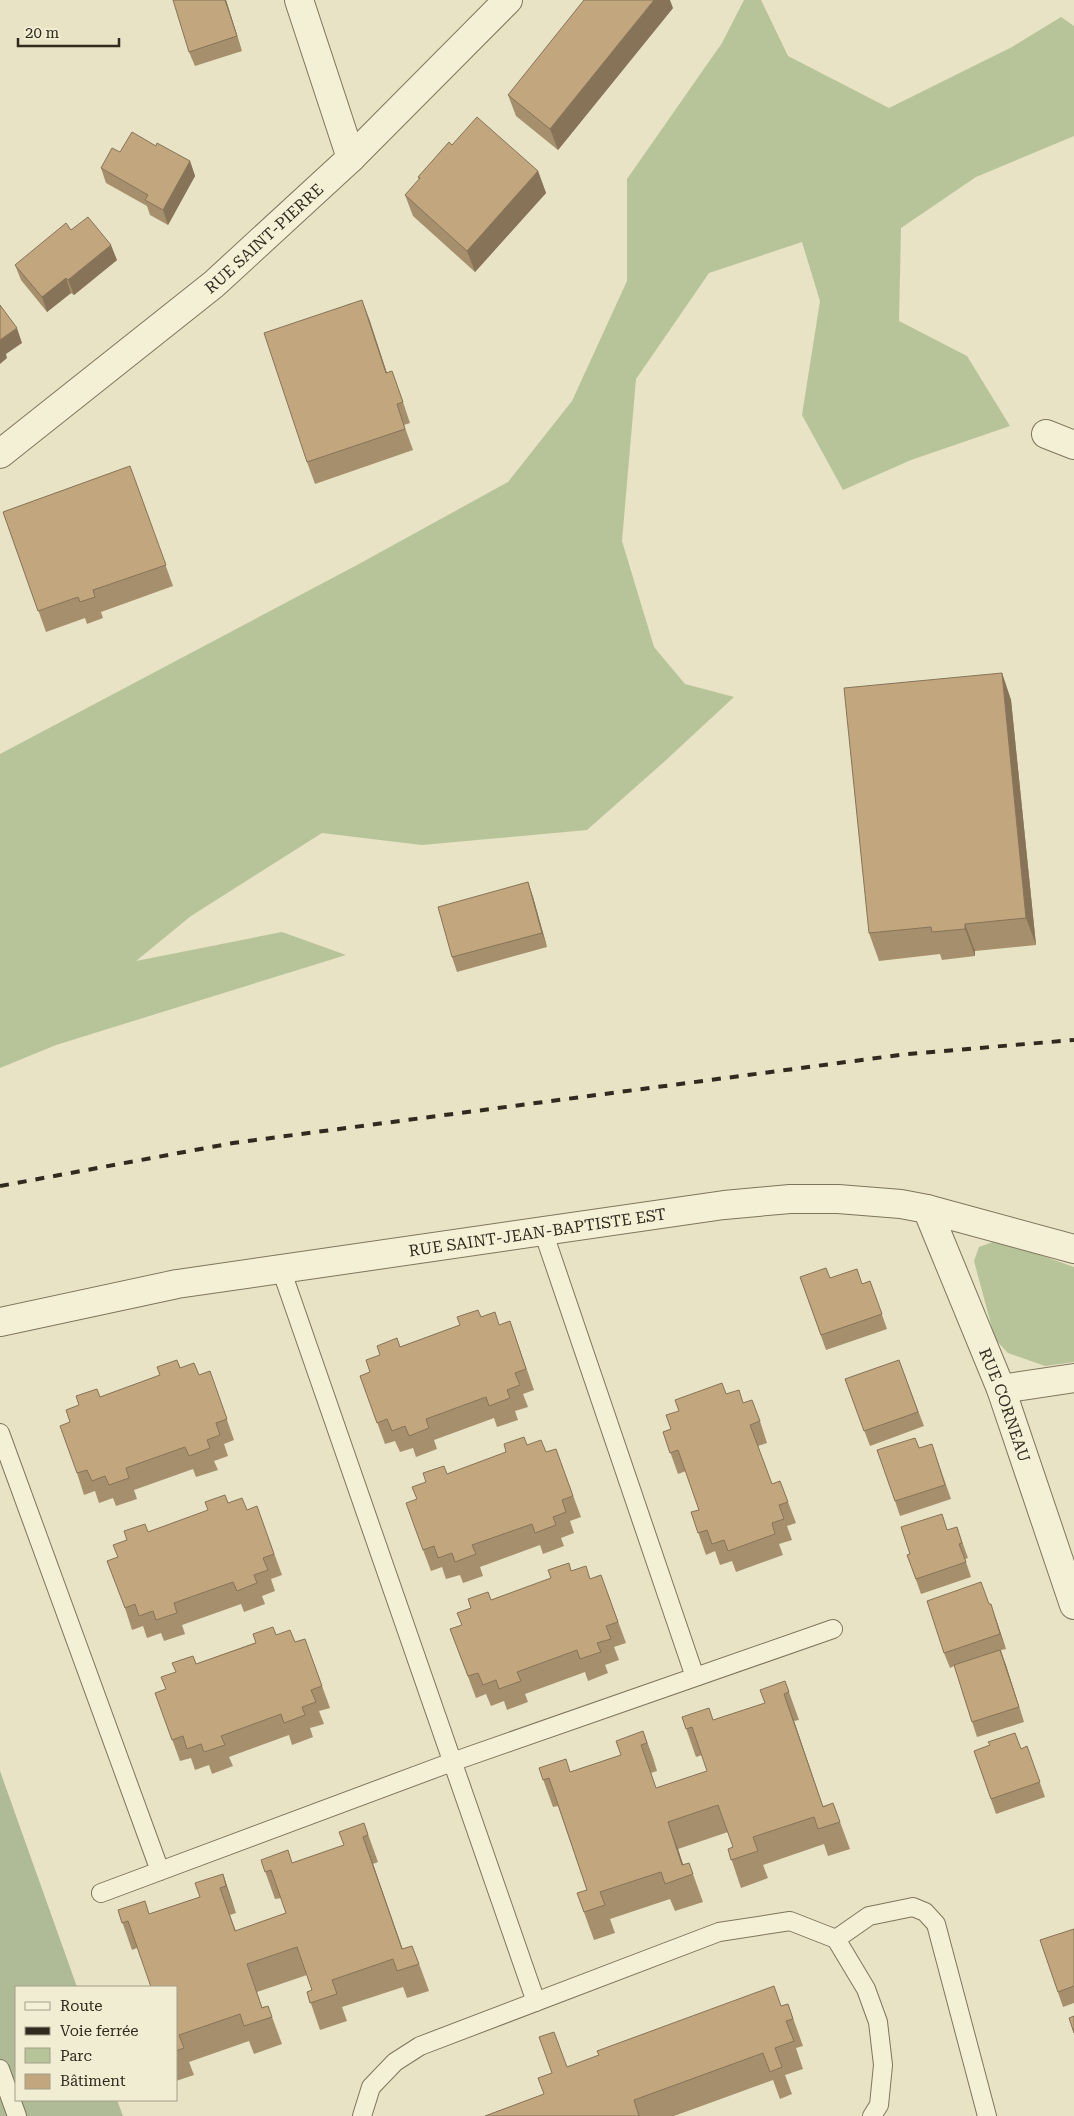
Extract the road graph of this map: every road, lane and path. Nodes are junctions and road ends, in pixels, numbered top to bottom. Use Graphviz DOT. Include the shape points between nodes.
graph roads {
  1 [pos="299,0"];
  2 [pos="508,0"];
  3 [pos="352,158"];
  4 [pos="1046,434"];
  5 [pos="1074,445"];
  6 [pos="0,454"];
  7 [pos="927,1209"];
  8 [pos="543,1231"];
  9 [pos="1074,1249"];
  10 [pos="281,1269"];
  11 [pos="0,1322"];
  12 [pos="1074,1378"];
  13 [pos="1001,1389"];
  14 [pos="0,1433"];
  15 [pos="1074,1605"];
  16 [pos="833,1629"];
  17 [pos="695,1677"];
  18 [pos="452,1762"];
  19 [pos="160,1871"];
  20 [pos="101,1893"];
  21 [pos="836,1939"];
  22 [pos="536,2002"];
  23 [pos="0,2070"];
  24 [pos="17,2116"];
  25 [pos="362,2116"];
  26 [pos="872,2116"];
  27 [pos="987,2116"];
  1 -- 3 [label="street"];
  2 -- 3 [label="street, RUE SAINT-PIERRE"];
  3 -- 6 [label="street, RUE SAINT-PIERRE" via="214,284"];
  4 -- 5 [label="street"];
  7 -- 8 [label="street, RUE SAINT-JEAN-BAPTISTE EST" via="838,1199 790,1199 724,1205"];
  7 -- 9 [label="street, RUE SAINT-JEAN-BAPTISTE EST"];
  7 -- 13 [label="street, RUE CORNEAU"];
  8 -- 10 [label="street, RUE SAINT-JEAN-BAPTISTE EST"];
  8 -- 17 [label="lane"];
  10 -- 11 [label="street, RUE SAINT-JEAN-BAPTISTE EST" via="177,1284"];
  10 -- 18 [label="lane"];
  12 -- 13 [label="street"];
  13 -- 15 [label="street, RUE CORNEAU"];
  14 -- 19 [label="lane"];
  16 -- 17 [label="lane"];
  17 -- 18 [label="lane"];
  18 -- 19 [label="lane"];
  18 -- 22 [label="lane"];
  19 -- 20 [label="lane"];
  21 -- 22 [label="lane" via="790,1921 719,1932"];
  21 -- 26 [label="lane" via="866,1989 878,2022 883,2065 879,2105"];
  21 -- 27 [label="lane" via="869,1916 913,1907 925,1912 936,1924"];
  22 -- 25 [label="lane" via="420,2046 394,2062 370,2087"];
  23 -- 24 [label="lane"];
}
